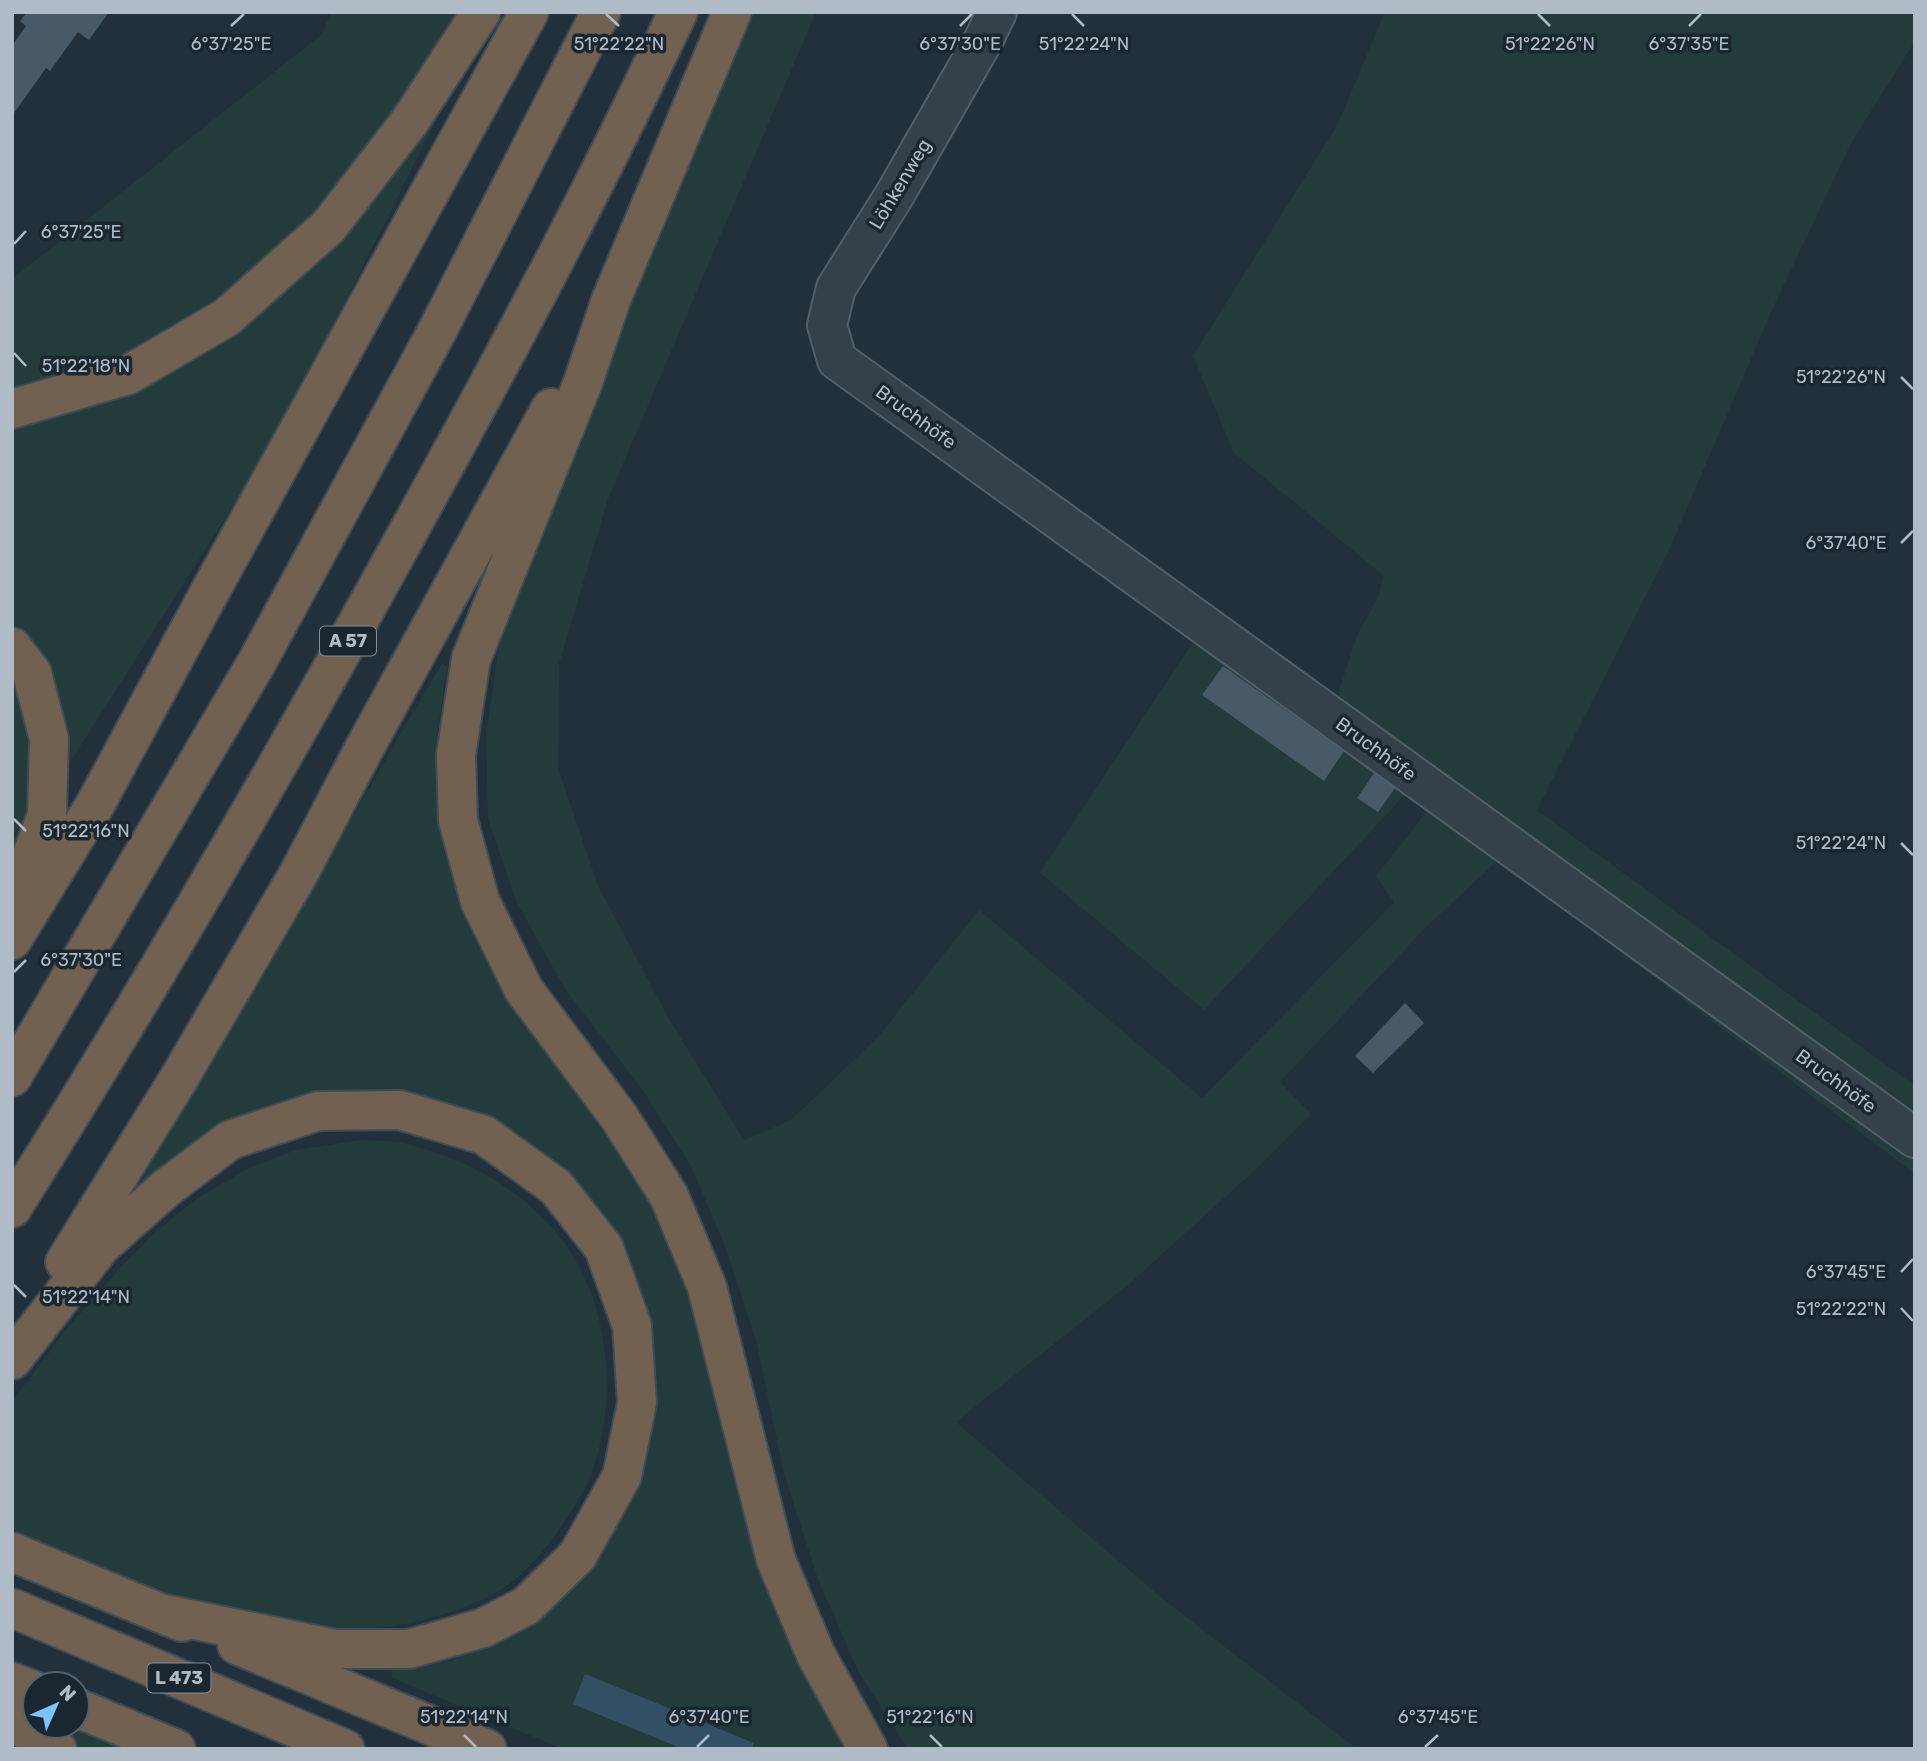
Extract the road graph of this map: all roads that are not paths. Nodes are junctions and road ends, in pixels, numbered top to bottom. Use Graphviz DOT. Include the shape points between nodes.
graph roads {
  1 [pos="481,12"];
  2 [pos="529,12"];
  3 [pos="601,12"];
  4 [pos="678,12"];
  5 [pos="733,12"];
  6 [pos="997,12"];
  7 [pos="611,300"];
  8 [pos="837,360"];
  9 [pos="12,409"];
  10 [pos="12,647"];
  11 [pos="12,907"];
  12 [pos="12,940"];
  13 [pos="12,1077"];
  14 [pos="1915,1138"];
  15 [pos="12,1208"];
  16 [pos="12,1347"];
  17 [pos="12,1360"];
  18 [pos="12,1552"];
  19 [pos="12,1608"];
  20 [pos="160,1613"];
  21 [pos="91,1714"];
  22 [pos="12,1722"];
  23 [pos="57,1749"];
  24 [pos="176,1749"];
  25 [pos="345,1749"];
  26 [pos="487,1749"];
  27 [pos="868,1749"];
  1 -- 9 [label="highway" via="410,121 330,226 227,317 128,375"];
  2 -- 12 [label="highway" via="96,803"];
  3 -- 13 [label="highway" via="436,333 257,662"];
  4 -- 15 [label="highway, A 57" via="502,363 329,676"];
  5 -- 7 [label="highway"];
  6 -- 8 [label="street, Löhkenweg" via="894,196 835,288 827,326"];
  7 -- 16 [label="highway" via="299,873 178,1080"];
  7 -- 27 [label="highway" via="582,385 471,659 456,755 458,820 480,901 524,990 620,1117 669,1196 707,1287 776,1560 816,1655"];
  8 -- 14 [label="street, Bruchhöfe"];
  10 -- 11 [label="highway" via="32,673 49,739 47,815"];
  17 -- 20 [label="highway" via="101,1246 165,1189 230,1140 318,1111 400,1110 484,1135 556,1187 604,1248 632,1326 638,1403 622,1476 578,1555 526,1606 483,1628 409,1649 336,1649"];
  18 -- 20 [label="highway"];
  19 -- 25 [label="highway, L 473"];
  20 -- 26 [label="highway"];
  21 -- 24 [label="highway"];
  22 -- 23 [label="highway"];
}
